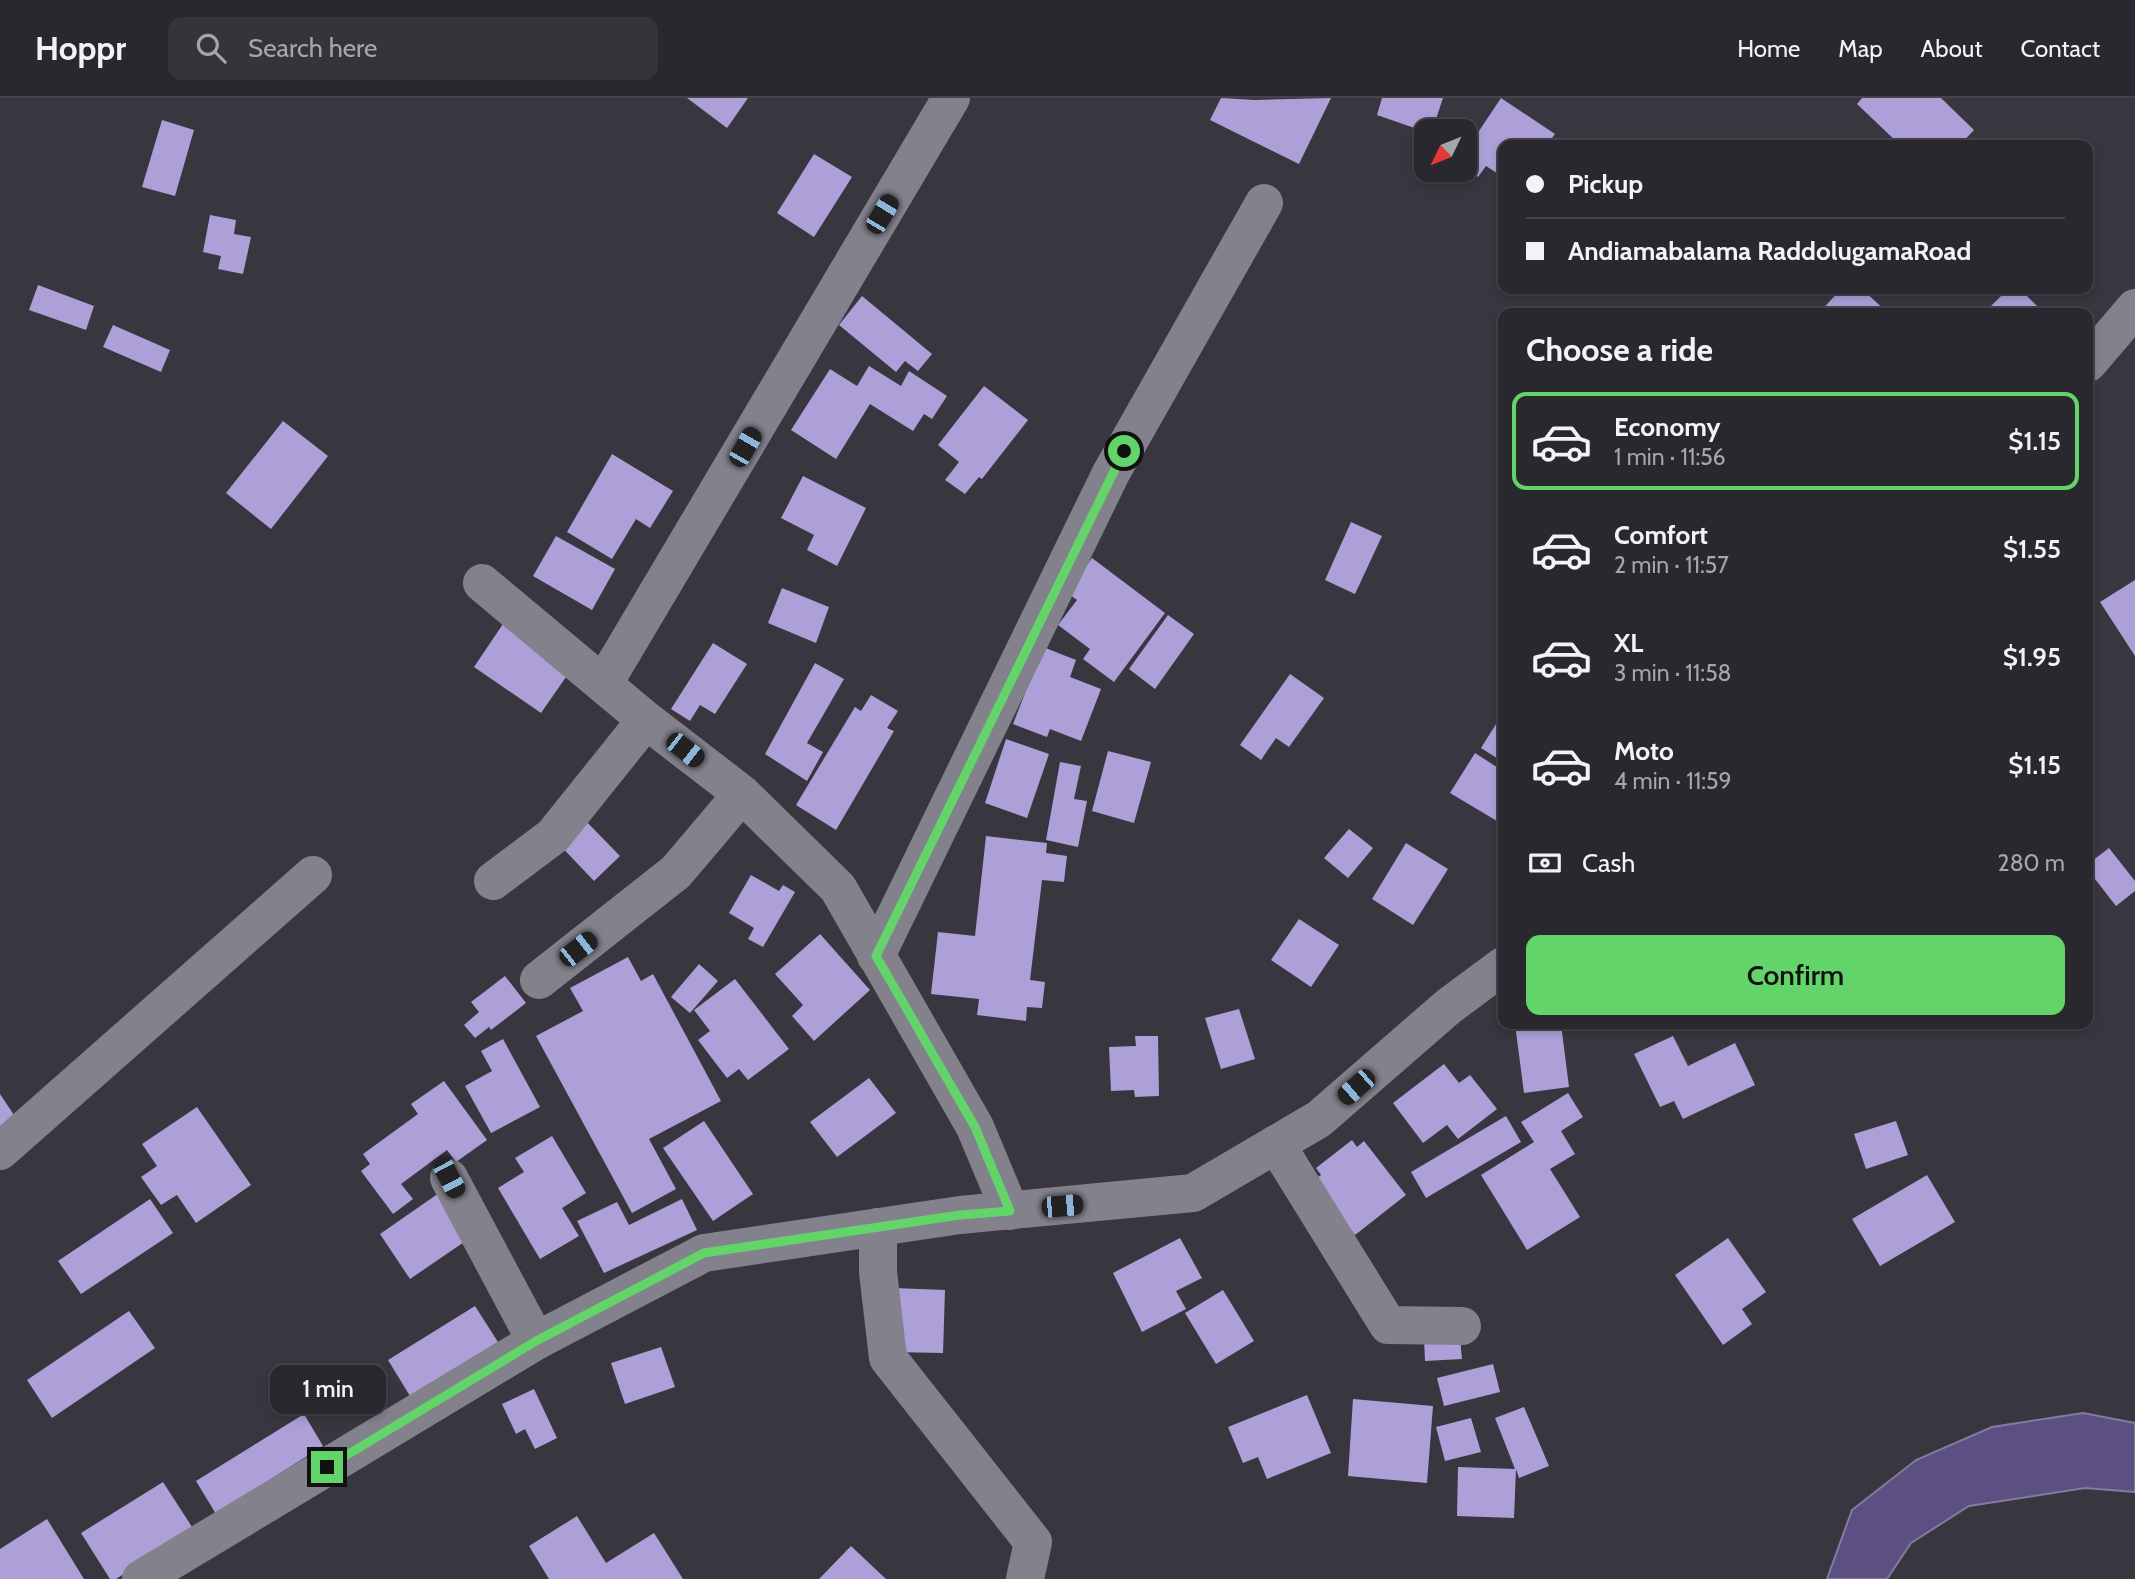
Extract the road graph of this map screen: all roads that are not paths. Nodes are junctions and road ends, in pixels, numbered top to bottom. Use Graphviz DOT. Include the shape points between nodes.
graph roads {
  1 [pos="951,98"];
  2 [pos="1264,204"];
  3 [pos="2135,308"];
  4 [pos="2093,357"];
  5 [pos="482,583"];
  6 [pos="604,683"];
  7 [pos="646,720"];
  8 [pos="742,794"];
  9 [pos="313,875"];
  10 [pos="493,881"];
  11 [pos="876,956"];
  12 [pos="1498,970"];
  13 [pos="539,980"];
  14 [pos="1276,1144"];
  15 [pos="0,1151"];
  16 [pos="449,1178"];
  17 [pos="1010,1211"];
  18 [pos="878,1227"];
  19 [pos="1462,1326"];
  20 [pos="536,1341"];
  21 [pos="141,1579"];
  22 [pos="1025,1579"];
  1 -- 6 [label="street"];
  2 -- 11 [label="street" via="1111,473"];
  3 -- 4 [label="street"];
  5 -- 6 [label="street"];
  6 -- 7 [label="street"];
  7 -- 8 [label="street"];
  7 -- 10 [label="street" via="553,836"];
  8 -- 11 [label="street" via="838,888"];
  8 -- 13 [label="street" via="676,872"];
  9 -- 15 [label="street"];
  11 -- 17 [label="street" via="975,1127"];
  12 -- 14 [label="street" via="1318,1119"];
  14 -- 17 [label="street" via="1193,1193"];
  14 -- 19 [label="street" via="1388,1325"];
  16 -- 20 [label="street"];
  17 -- 18 [label="street"];
  18 -- 20 [label="street" via="704,1253"];
  18 -- 22 [label="street" via="888,1358 1033,1542"];
  20 -- 21 [label="street"];
}
